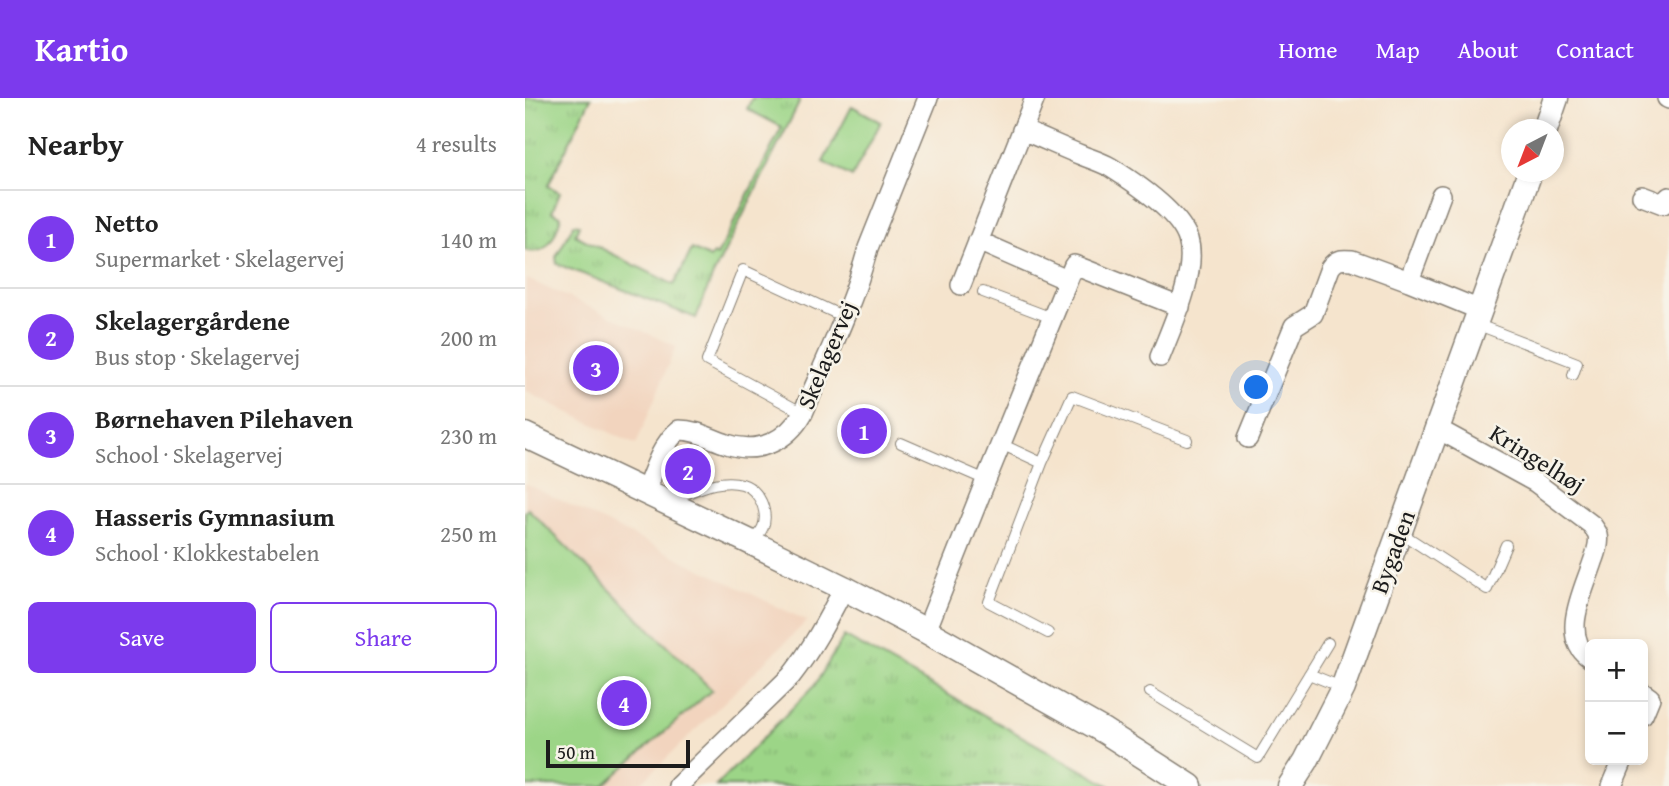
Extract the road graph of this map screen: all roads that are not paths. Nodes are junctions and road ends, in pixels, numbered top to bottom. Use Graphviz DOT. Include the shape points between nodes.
graph roads {
  1 [pos="928,98"];
  2 [pos="1035,98"];
  3 [pos="1556,98"];
  4 [pos="1549,119"];
  5 [pos="1022,130"];
  6 [pos="1526,182"];
  7 [pos="1441,195"];
  8 [pos="1642,196"];
  9 [pos="1669,197"];
  10 [pos="978,242"];
  11 [pos="1067,280"];
  12 [pos="1409,281"];
  13 [pos="961,285"];
  14 [pos="983,292"];
  15 [pos="1180,307"];
  16 [pos="844,317"];
  17 [pos="1477,317"];
  18 [pos="1052,318"];
  19 [pos="1160,357"];
  20 [pos="1573,375"];
  21 [pos="803,413"];
  22 [pos="1438,429"];
  23 [pos="525,435"];
  24 [pos="1248,438"];
  25 [pos="1187,440"];
  26 [pos="901,443"];
  27 [pos="1001,444"];
  28 [pos="1041,463"];
  29 [pos="986,480"];
  30 [pos="654,497"];
  31 [pos="1400,533"];
  32 [pos="746,540"];
  33 [pos="1506,545"];
  34 [pos="843,588"];
  35 [pos="926,631"];
  36 [pos="1048,634"];
  37 [pos="1328,643"];
  38 [pos="1585,655"];
  39 [pos="1309,674"];
  40 [pos="1343,688"];
  41 [pos="1150,692"];
  42 [pos="1621,765"];
  43 [pos="678,786"];
  44 [pos="1190,786"];
  45 [pos="1290,786"];
  46 [pos="1612,786"];
  1 -- 16 [label="street, Skelagervej"];
  2 -- 5 [label="street"];
  3 -- 4 [label="street"];
  5 -- 10 [label="street"];
  5 -- 15 [label="street" via="1109,166 1176,219 1188,239 1189,259"];
  6 -- 17 [label="street, Bygaden"];
  7 -- 12 [label="street"];
  8 -- 9 [label="street" via="1663,204"];
  10 -- 11 [label="street"];
  10 -- 13 [label="street"];
  11 -- 15 [label="street" via="1074,265"];
  11 -- 18 [label="street"];
  12 -- 17 [label="street"];
  12 -- 24 [label="street" via="1352,260 1335,261 1313,314 1294,327"];
  14 -- 18 [label="lane"];
  15 -- 19 [label="street"];
  16 -- 21 [label="street, Skelagervej"];
  16 -- 21 [label="lane" via="743,270 736,286 707,361"];
  17 -- 20 [label="lane" via="1577,363"];
  17 -- 22 [label="street, Bygaden"];
  18 -- 27 [label="street"];
  21 -- 30 [label="street, Skelagervej" via="788,434 760,447 737,447 679,430 667,444"];
  22 -- 31 [label="street, Bygaden"];
  22 -- 38 [label="street, Kringelhøj" via="1535,482 1592,525 1598,548 1574,633"];
  23 -- 30 [label="street"];
  25 -- 28 [label="lane" via="1072,396"];
  26 -- 29 [label="lane"];
  27 -- 28 [label="lane"];
  27 -- 29 [label="street"];
  28 -- 36 [label="lane" via="989,602"];
  29 -- 35 [label="street"];
  30 -- 32 [label="street"];
  30 -- 32 [label="lane" via="717,482 744,484 761,499 765,514 761,532"];
  31 -- 33 [label="lane" via="1487,589"];
  31 -- 40 [label="street, Bygaden"];
  32 -- 34 [label="street"];
  34 -- 35 [label="street"];
  34 -- 43 [label="street" via="791,676"];
  35 -- 44 [label="street" via="1104,731"];
  37 -- 39 [label="lane"];
  39 -- 40 [label="lane"];
  39 -- 41 [label="lane" via="1258,758"];
  40 -- 45 [label="street, Bygaden"];
  42 -- 46 [label="street"];
}
